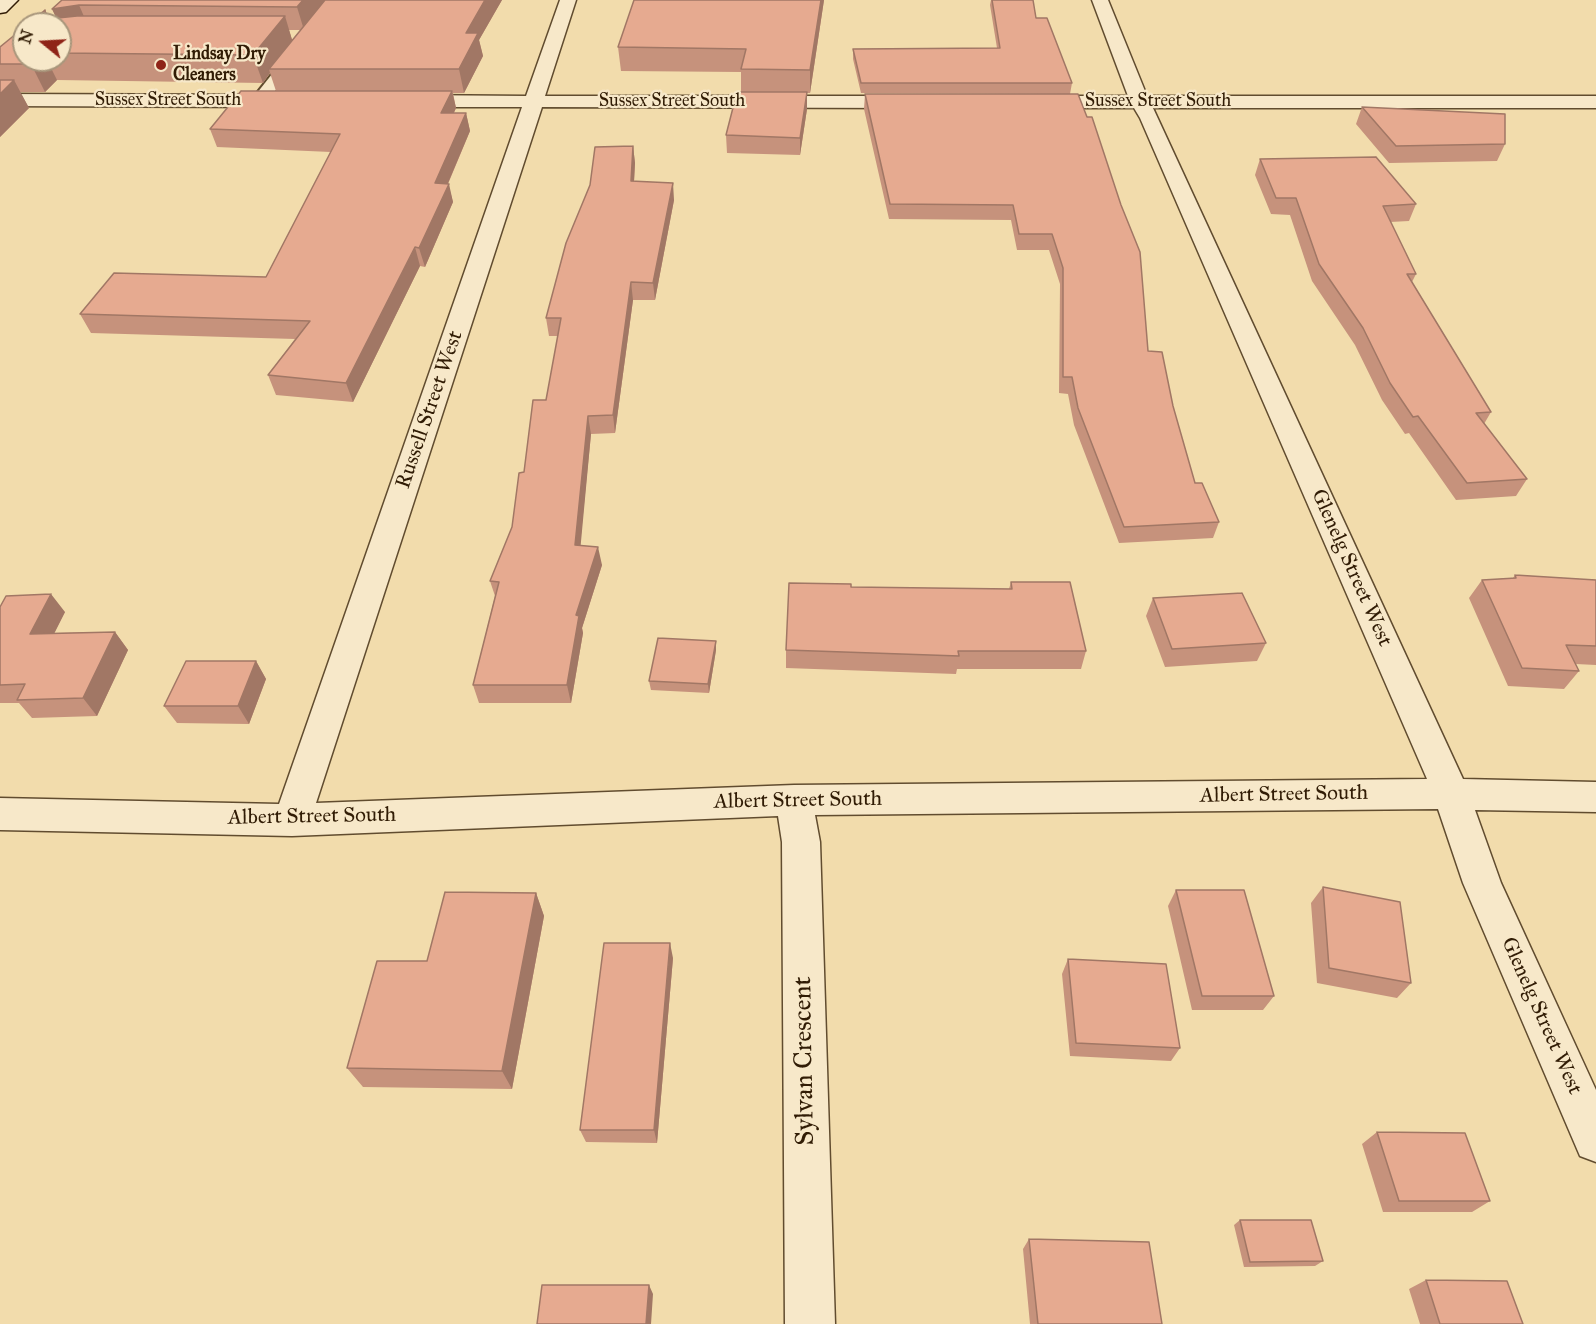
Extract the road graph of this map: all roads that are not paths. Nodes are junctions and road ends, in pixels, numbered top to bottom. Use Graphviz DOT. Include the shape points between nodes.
graph roads {
  1 [pos="10,0"];
  2 [pos="339,0"];
  3 [pos="568,0"];
  4 [pos="1100,0"];
  5 [pos="0,8"];
  6 [pos="286,36"];
  7 [pos="309,37"];
  8 [pos="0,100"];
  9 [pos="259,101"];
  10 [pos="294,101"];
  11 [pos="389,101"];
  12 [pos="534,102"];
  13 [pos="923,102"];
  14 [pos="1019,102"];
  15 [pos="1140,102"];
  16 [pos="1596,102"];
  17 [pos="1451,794"];
  18 [pos="1596,797"];
  19 [pos="794,800"];
  20 [pos="0,814"];
  21 [pos="292,820"];
  22 [pos="1596,1140"];
  23 [pos="810,1324"];
  1 -- 5 [label="street"];
  2 -- 7 [label="lane"];
  3 -- 12 [label="street, Russell Street West"];
  4 -- 15 [label="street, Glenelg Street West"];
  6 -- 7 [label="lane"];
  7 -- 9 [label="lane"];
  8 -- 9 [label="street, Sussex Street South"];
  9 -- 10 [label="street, Sussex Street South"];
  11 -- 12 [label="street, Sussex Street South"];
  12 -- 13 [label="street, Sussex Street South"];
  12 -- 21 [label="street, Russell Street West"];
  14 -- 15 [label="street, Sussex Street South"];
  15 -- 16 [label="street, Sussex Street South"];
  15 -- 17 [label="street, Glenelg Street West"];
  17 -- 18 [label="street, Albert Street South"];
  17 -- 19 [label="street, Albert Street South"];
  17 -- 22 [label="street, Glenelg Street West" via="1482,884"];
  19 -- 21 [label="street, Albert Street South"];
  19 -- 23 [label="street, Sylvan Crescent" via="801,842"];
  20 -- 21 [label="street, Albert Street South"];
}
